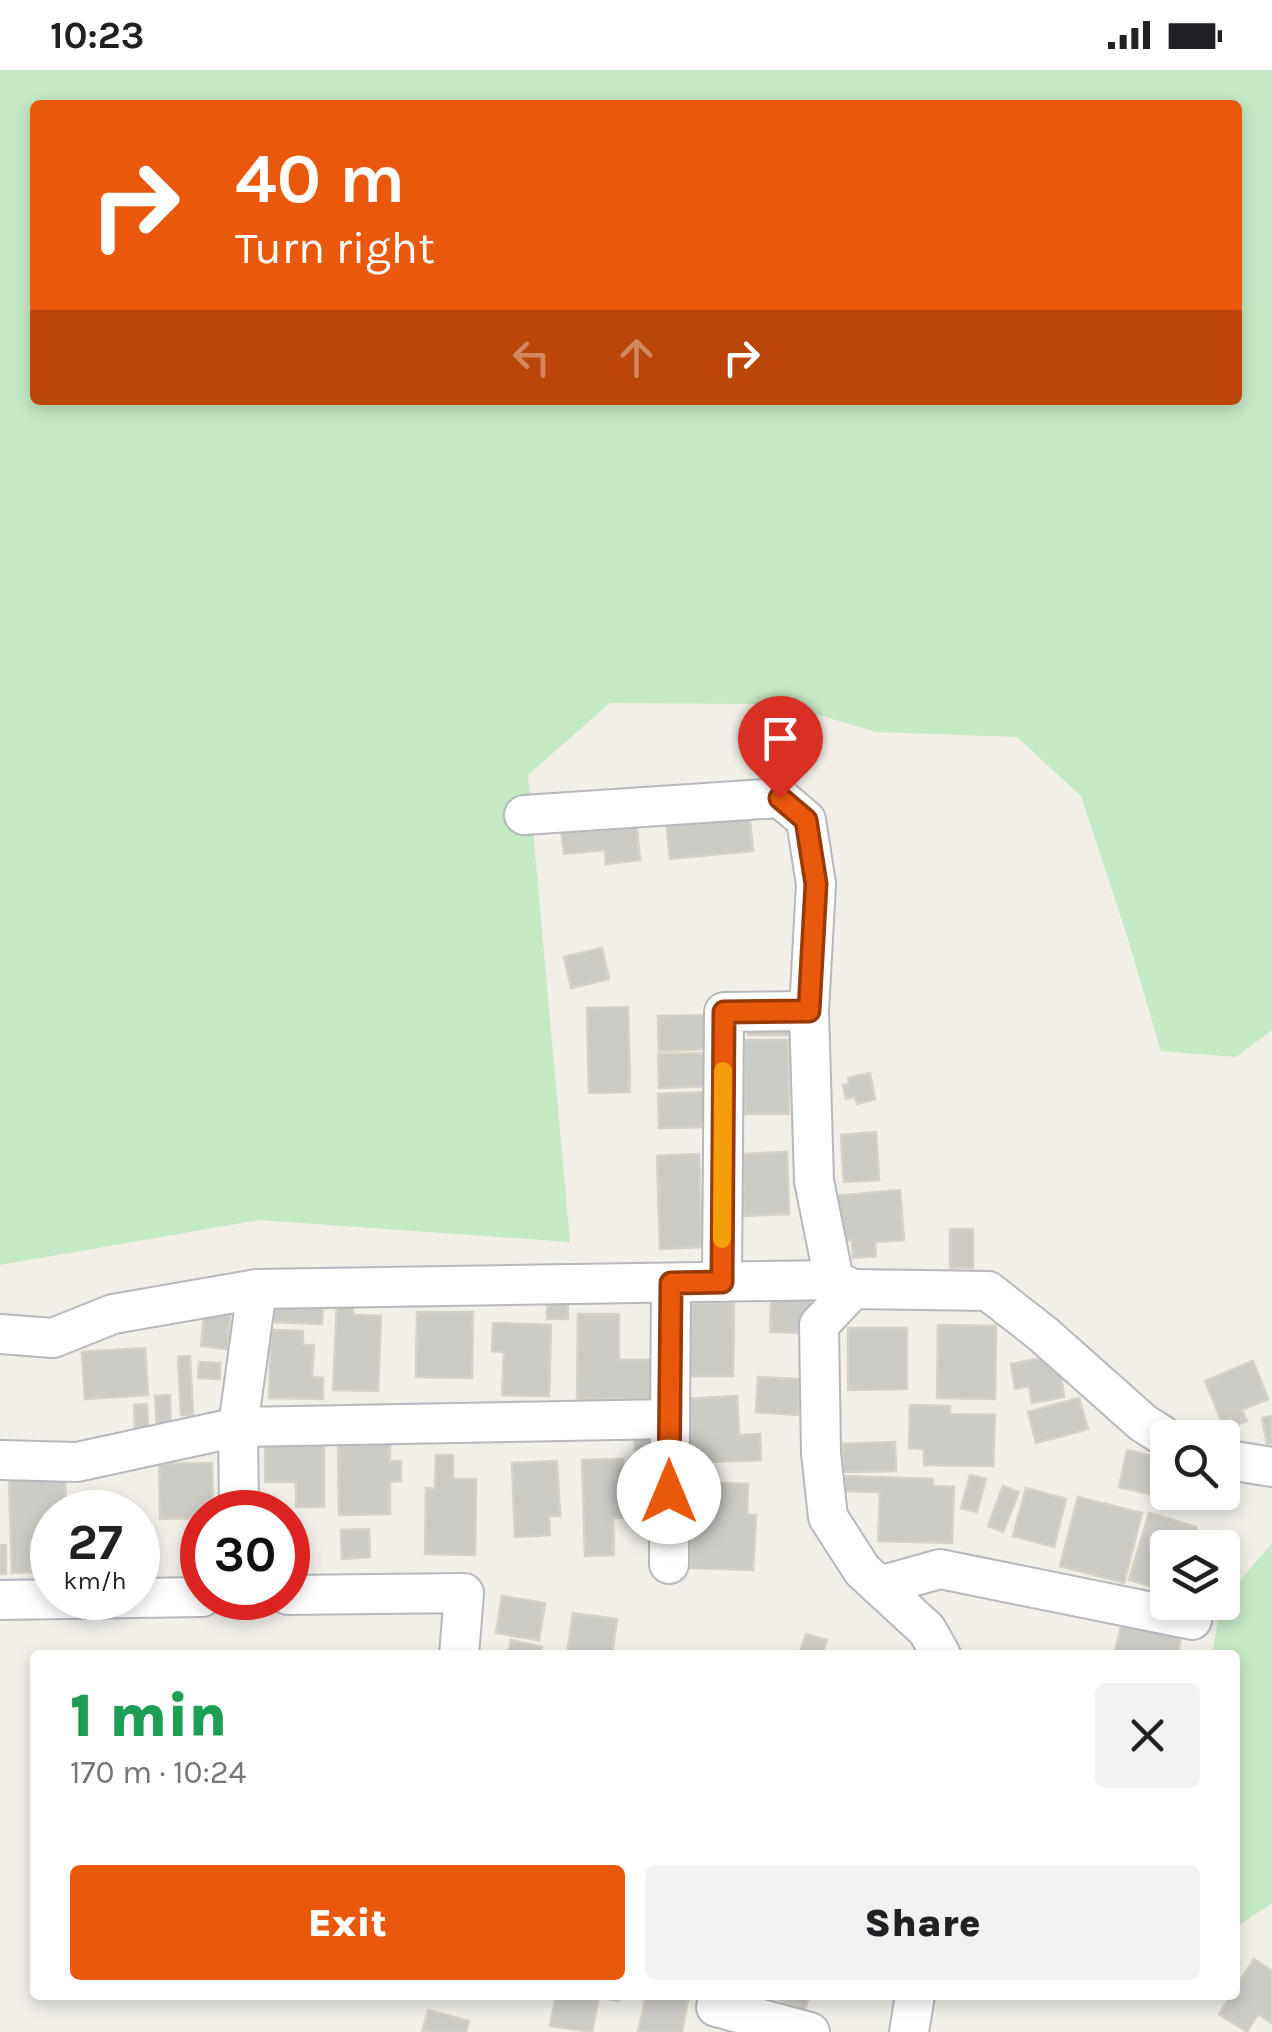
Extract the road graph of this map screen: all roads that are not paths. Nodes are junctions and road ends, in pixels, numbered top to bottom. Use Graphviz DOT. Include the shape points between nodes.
graph roads {
  1 [pos="524,815"];
  2 [pos="809,1011"];
  3 [pos="722,1282"];
  4 [pos="671,1283"];
  5 [pos="844,1284"];
  6 [pos="257,1290"];
  7 [pos="0,1334"];
  8 [pos="670,1419"];
  9 [pos="238,1427"];
  10 [pos="1150,1428"];
  11 [pos="0,1460"];
  12 [pos="1240,1461"];
  13 [pos="1272,1467"];
  14 [pos="239,1490"];
  15 [pos="669,1564"];
  16 [pos="879,1586"];
  17 [pos="310,1596"];
  18 [pos="180,1597"];
  19 [pos="0,1600"];
  20 [pos="1150,1612"];
  21 [pos="459,1650"];
  22 [pos="937,1650"];
  23 [pos="914,2000"];
  24 [pos="715,2011"];
  25 [pos="810,2032"];
  26 [pos="908,2032"];
  1 -- 2 [label="street" via="780,798 806,820 816,884"];
  2 -- 3 [label="street" via="724,1012"];
  2 -- 5 [label="street" via="814,1181"];
  3 -- 4 [label="street"];
  3 -- 5 [label="street"];
  4 -- 6 [label="street"];
  4 -- 8 [label="street"];
  5 -- 10 [label="street" via="988,1291"];
  5 -- 16 [label="street" via="820,1325 828,1518"];
  6 -- 7 [label="street" via="114,1314 53,1338"];
  6 -- 9 [label="street"];
  8 -- 9 [label="street"];
  8 -- 15 [label="street"];
  9 -- 11 [label="street" via="77,1462"];
  9 -- 14 [label="street"];
  12 -- 13 [label="street"];
  16 -- 20 [label="street" via="940,1569"];
  16 -- 22 [label="street" via="927,1630"];
  17 -- 21 [label="street" via="464,1593"];
  18 -- 19 [label="street"];
  23 -- 26 [label="street"];
  24 -- 25 [label="street"];
}
